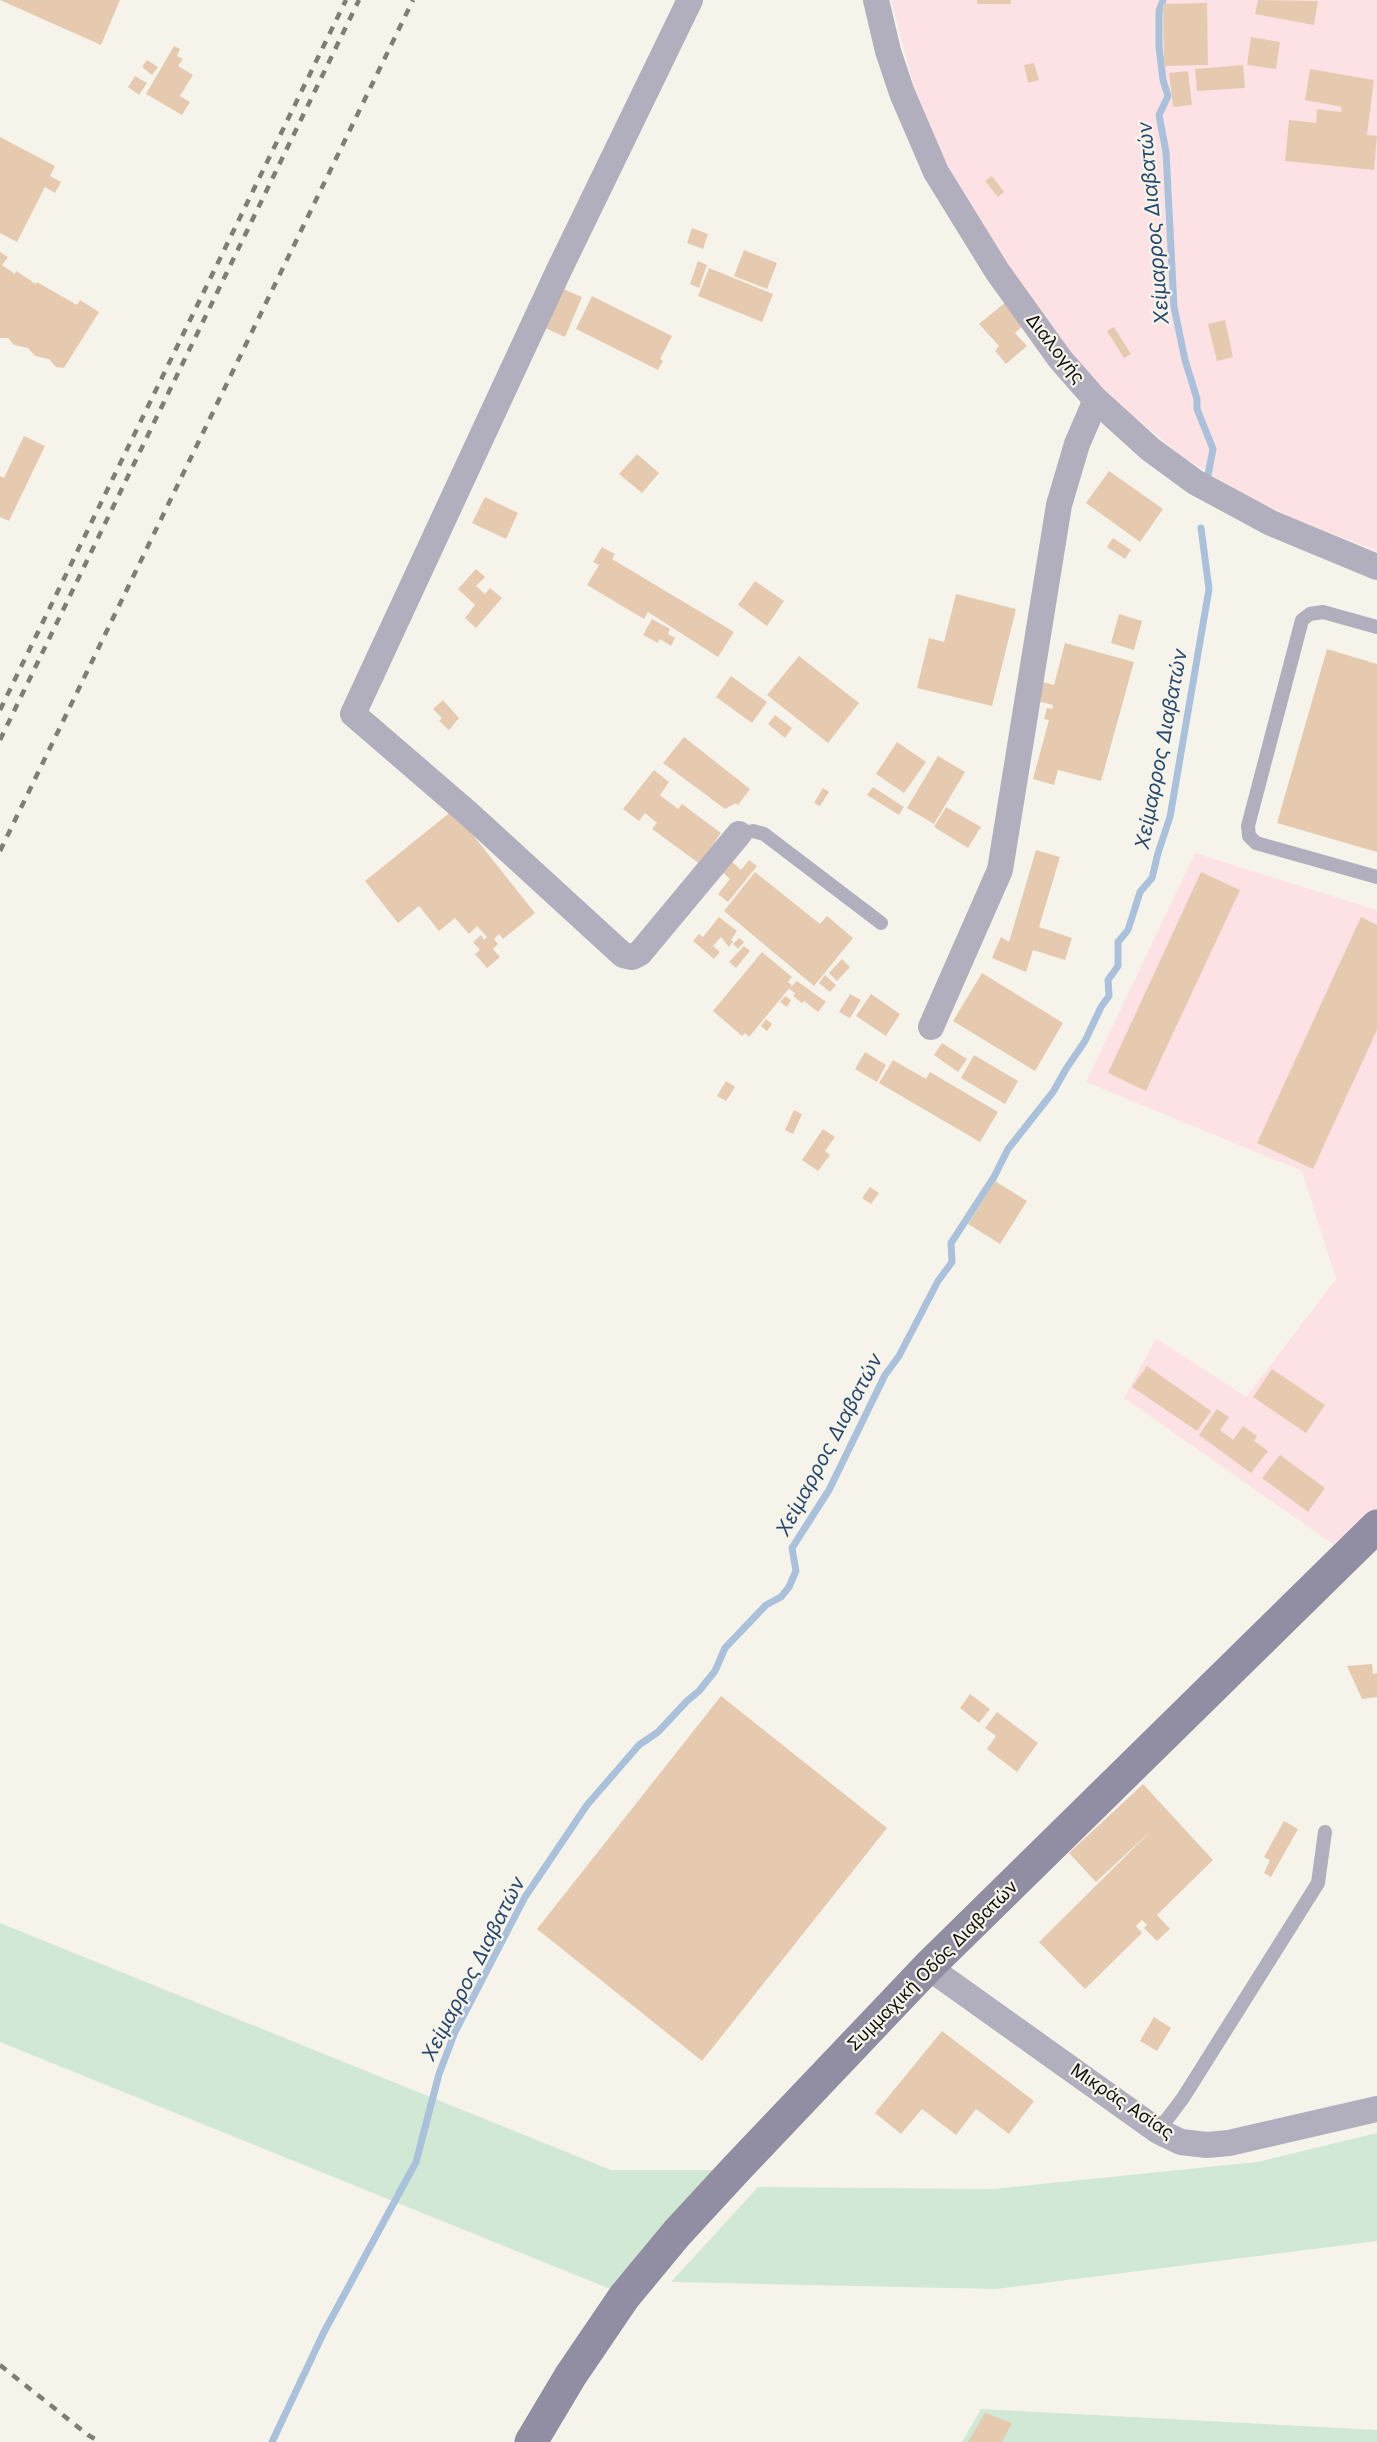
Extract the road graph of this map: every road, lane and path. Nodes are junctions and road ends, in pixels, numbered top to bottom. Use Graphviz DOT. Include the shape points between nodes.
graph roads {
  1 [pos="690,0"];
  2 [pos="876,0"];
  3 [pos="1096,400"];
  4 [pos="1377,567"];
  5 [pos="1377,627"];
  6 [pos="739,834"];
  7 [pos="1377,877"];
  8 [pos="881,922"];
  9 [pos="931,1028"];
  10 [pos="1377,1526"];
  11 [pos="1325,1832"];
  12 [pos="928,1967"];
  13 [pos="1377,2109"];
  14 [pos="1158,2131"];
  15 [pos="531,2442"];
  1 -- 6 [label="street" via="353,714 469,813 623,955 632,957 640,953"];
  2 -- 3 [label="street, Διαλογής" via="902,93 936,172 997,271 1060,359"];
  3 -- 4 [label="street, Διαλογής" via="1150,449 1195,482 1271,523"];
  3 -- 9 [label="street" via="1077,444 1059,506 1000,870"];
  5 -- 7 [label="lane" via="1323,612 1302,620 1248,826 1249,836 1256,843"];
  6 -- 8 [label="lane" via="764,834"];
  10 -- 12 [label="street, Συμμαχική Οδός Διαβατών"];
  11 -- 14 [label="lane" via="1318,1883 1183,2098"];
  12 -- 14 [label="street, Μικράς Ασίας"];
  12 -- 15 [label="street, Συμμαχική Οδός Διαβατών" via="677,2233 624,2297"];
  13 -- 14 [label="street, Μικράς Ασίας" via="1230,2143 1181,2142"];
}
